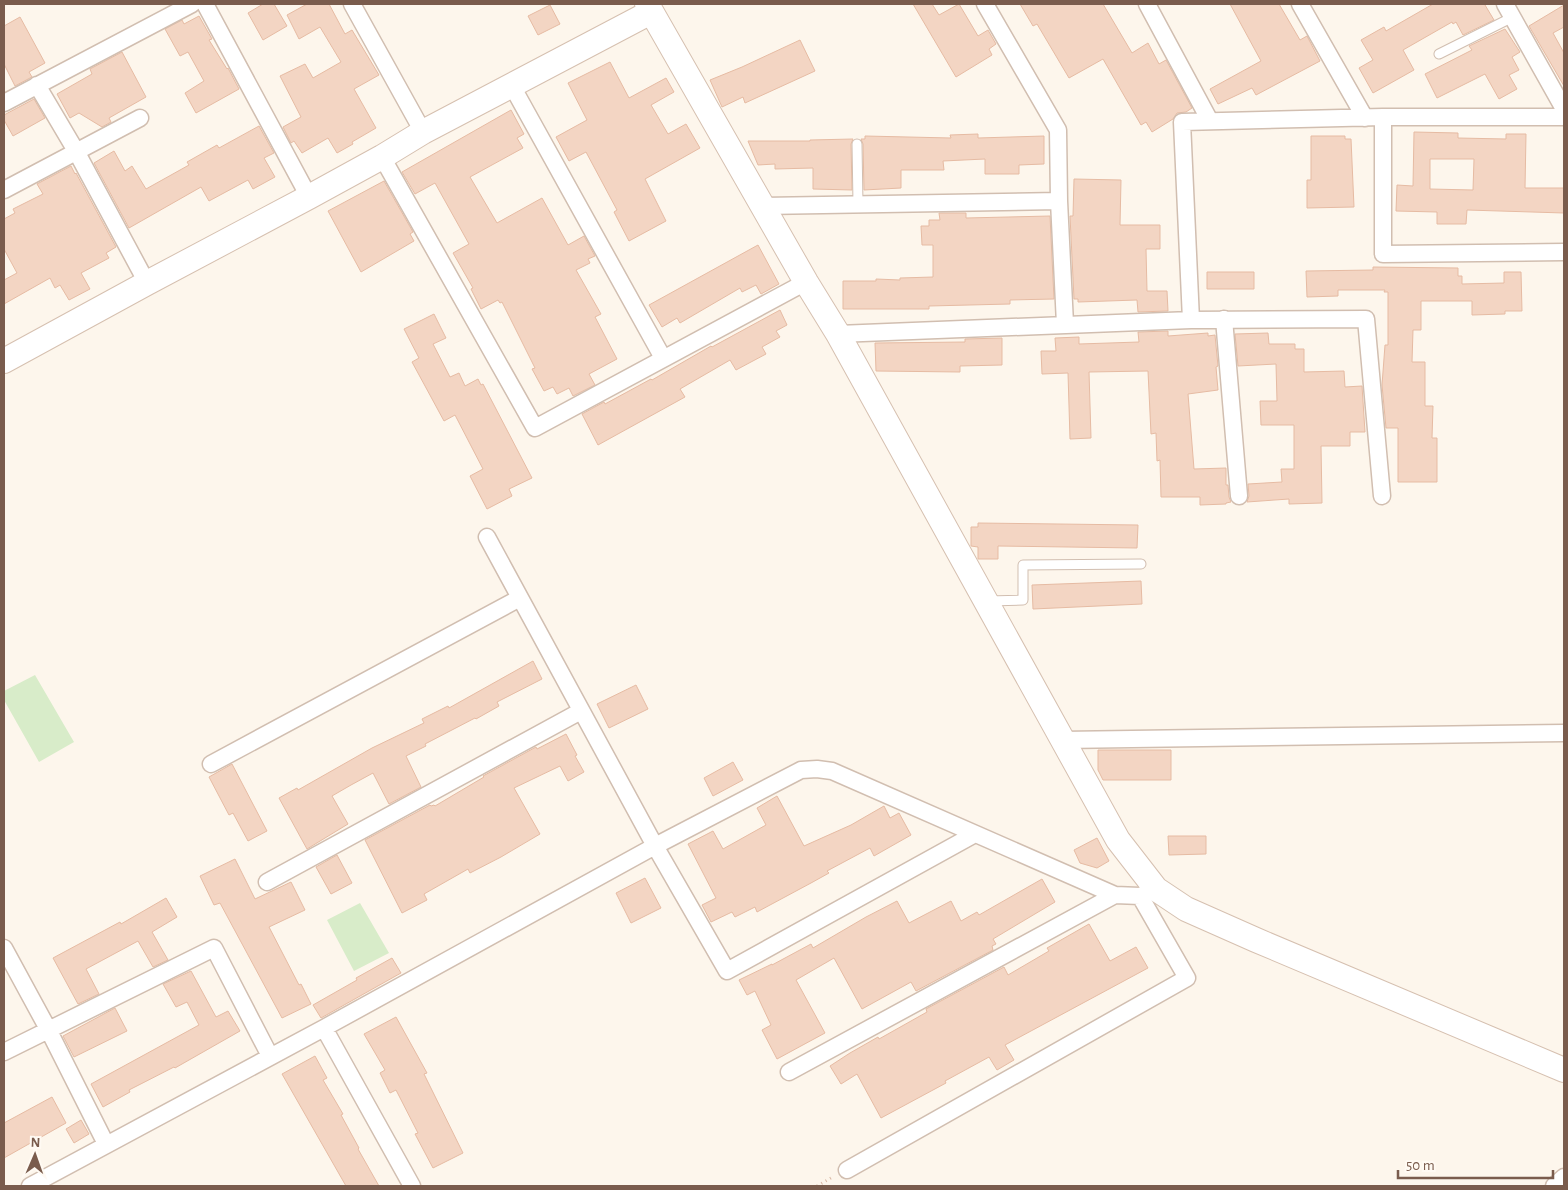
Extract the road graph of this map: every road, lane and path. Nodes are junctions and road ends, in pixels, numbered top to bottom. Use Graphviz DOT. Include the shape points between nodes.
graph roads {
  1 [pos="192,4"];
  2 [pos="205,4"];
  3 [pos="352,4"];
  4 [pos="986,4"];
  5 [pos="1147,4"];
  6 [pos="1300,4"];
  7 [pos="649,8"];
  8 [pos="1509,10"];
  9 [pos="1439,54"];
  10 [pos="37,85"];
  11 [pos="512,86"];
  12 [pos="4,103"];
  13 [pos="1564,108"];
  14 [pos="1383,117"];
  15 [pos="1564,117"];
  16 [pos="140,118"];
  17 [pos="1365,118"];
  18 [pos="1210,120"];
  19 [pos="424,132"];
  20 [pos="857,144"];
  21 [pos="76,151"];
  22 [pos="382,157"];
  23 [pos="4,190"];
  24 [pos="310,197"];
  25 [pos="1059,201"];
  26 [pos="858,204"];
  27 [pos="763,206"];
  28 [pos="1564,252"];
  29 [pos="147,282"];
  30 [pos="806,282"];
  31 [pos="1224,319"];
  32 [pos="1191,320"];
  33 [pos="1065,324"];
  34 [pos="838,334"];
  35 [pos="663,358"];
  36 [pos="4,361"];
  37 [pos="1239,496"];
  38 [pos="1382,496"];
  39 [pos="487,537"];
  40 [pos="1141,564"];
  41 [pos="520,598"];
  42 [pos="986,601"];
  43 [pos="581,711"];
  44 [pos="1564,733"];
  45 [pos="1062,740"];
  46 [pos="211,764"];
  47 [pos="975,834"];
  48 [pos="655,846"];
  49 [pos="267,882"];
  50 [pos="1148,892"];
  51 [pos="1115,895"];
  52 [pos="4,948"];
  53 [pos="324,1028"];
  54 [pos="48,1029"];
  55 [pos="4,1052"];
  56 [pos="270,1056"];
  57 [pos="1564,1070"];
  58 [pos="789,1072"];
  59 [pos="106,1144"];
  60 [pos="847,1170"];
  61 [pos="1564,1177"];
  62 [pos="30,1186"];
  63 [pos="412,1186"];
  64 [pos="1554,1186"];
  1 -- 10 [label="street"];
  2 -- 24 [label="street"];
  3 -- 19 [label="street"];
  4 -- 25 [label="street" via="1058,130"];
  5 -- 18 [label="street"];
  6 -- 17 [label="street"];
  7 -- 11 [label="street"];
  7 -- 27 [label="street"];
  8 -- 9 [label="lane"];
  8 -- 13 [label="street"];
  10 -- 12 [label="street"];
  10 -- 21 [label="street"];
  11 -- 19 [label="street"];
  11 -- 35 [label="street"];
  14 -- 15 [label="street"];
  14 -- 17 [label="street"];
  14 -- 28 [label="street" via="1383,254"];
  16 -- 21 [label="street"];
  17 -- 18 [label="street"];
  18 -- 32 [label="street" via="1182,122"];
  19 -- 22 [label="street"];
  20 -- 26 [label="lane"];
  21 -- 23 [label="street"];
  21 -- 29 [label="street"];
  22 -- 24 [label="street"];
  22 -- 35 [label="street" via="535,428"];
  24 -- 29 [label="street"];
  25 -- 26 [label="street"];
  25 -- 33 [label="street"];
  26 -- 27 [label="street"];
  27 -- 30 [label="street"];
  29 -- 36 [label="street"];
  30 -- 34 [label="street"];
  30 -- 35 [label="street"];
  31 -- 32 [label="street"];
  31 -- 37 [label="street"];
  31 -- 38 [label="street" via="1366,319"];
  32 -- 33 [label="street"];
  33 -- 34 [label="street"];
  34 -- 42 [label="street"];
  39 -- 41 [label="street"];
  40 -- 42 [label="lane" via="1023,565 1023,600"];
  41 -- 43 [label="street"];
  41 -- 46 [label="street"];
  42 -- 45 [label="street"];
  43 -- 48 [label="street"];
  43 -- 49 [label="street"];
  44 -- 45 [label="street"];
  45 -- 50 [label="street"];
  47 -- 48 [label="street" via="832,771 817,769 801,770"];
  47 -- 48 [label="street" via="727,971"];
  47 -- 51 [label="street"];
  48 -- 53 [label="street"];
  50 -- 51 [label="street"];
  50 -- 57 [label="street"];
  50 -- 60 [label="street" via="1187,978"];
  51 -- 58 [label="street"];
  52 -- 54 [label="street"];
  53 -- 56 [label="street"];
  53 -- 63 [label="street"];
  54 -- 55 [label="street"];
  54 -- 56 [label="street" via="214,948"];
  54 -- 59 [label="street"];
  56 -- 59 [label="street"];
  59 -- 62 [label="street"];
  61 -- 64 [label="street"];
}
